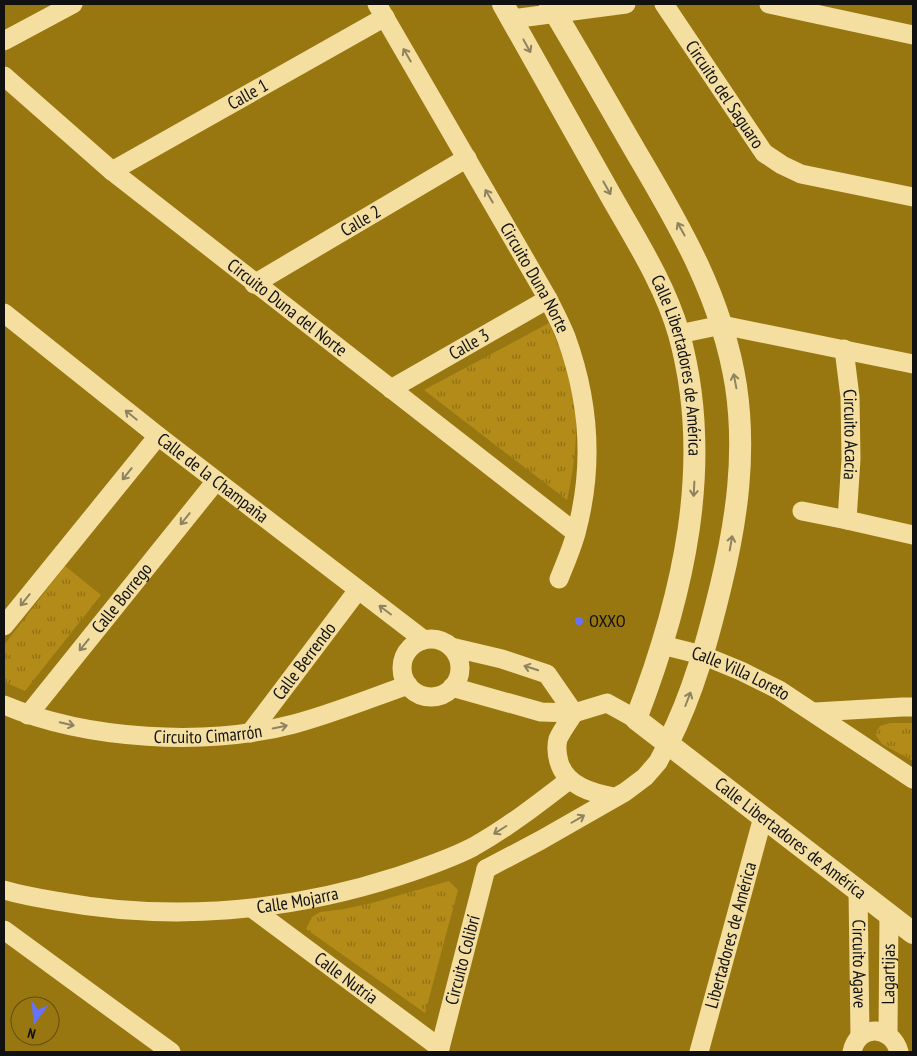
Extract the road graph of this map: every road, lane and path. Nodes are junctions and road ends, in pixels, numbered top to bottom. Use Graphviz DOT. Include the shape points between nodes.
graph roads {
  1 [pos="73,4"];
  2 [pos="626,4"];
  3 [pos="664,4"];
  4 [pos="769,4"];
  5 [pos="553,9"];
  6 [pos="381,10"];
  7 [pos="507,12"];
  8 [pos="913,35"];
  9 [pos="4,42"];
  10 [pos="4,76"];
  11 [pos="467,158"];
  12 [pos="112,171"];
  13 [pos="913,197"];
  14 [pos="254,284"];
  15 [pos="548,299"];
  16 [pos="6,318"];
  17 [pos="722,325"];
  18 [pos="679,334"];
  19 [pos="844,349"];
  20 [pos="913,364"];
  21 [pos="391,389"];
  22 [pos="158,436"];
  23 [pos="216,481"];
  24 [pos="802,512"];
  25 [pos="847,520"];
  26 [pos="576,533"];
  27 [pos="913,535"];
  28 [pos="559,579"];
  29 [pos="358,590"];
  30 [pos="4,626"];
  31 [pos="424,640"];
  32 [pos="662,644"];
  33 [pos="451,647"];
  34 [pos="702,655"];
  35 [pos="408,685"];
  36 [pos="452,687"];
  37 [pos="4,705"];
  38 [pos="913,707"];
  39 [pos="815,712"];
  40 [pos="574,713"];
  41 [pos="28,715"];
  42 [pos="636,719"];
  43 [pos="250,733"];
  44 [pos="668,744"];
  45 [pos="913,779"];
  46 [pos="569,780"];
  47 [pos="614,797"];
  48 [pos="763,817"];
  49 [pos="471,848"];
  50 [pos="486,869"];
  51 [pos="858,890"];
  52 [pos="7,896"];
  53 [pos="253,909"];
  54 [pos="889,914"];
  55 [pos="4,930"];
  56 [pos="913,933"];
  57 [pos="888,1034"];
  58 [pos="856,1044"];
  59 [pos="440,1050"];
  60 [pos="171,1052"];
  61 [pos="700,1052"];
  62 [pos="899,1052"];
  1 -- 9 [label="street"];
  2 -- 5 [label="street"];
  3 -- 13 [label="street, Circuito del Saguaro" via="764,153 801,174"];
  4 -- 8 [label="street"];
  5 -- 7 [label="street"];
  17 -- 5 [label="street, one-way" via="683,233"];
  11 -- 6 [label="street, Circuito Duna Norte, one-way"];
  6 -- 12 [label="street, Calle 1"];
  7 -- 18 [label="street, Calle Libertadores de América, one-way" via="650,265"];
  10 -- 12 [label="street, Circuito Duna del Norte"];
  11 -- 14 [label="street, Calle 2"];
  15 -- 11 [label="street, Circuito Duna Norte, one-way"];
  12 -- 14 [label="street, Circuito Duna del Norte"];
  14 -- 21 [label="street, Circuito Duna del Norte"];
  15 -- 21 [label="street, Calle 3"];
  15 -- 26 [label="street, Circuito Duna Norte" via="565,335 585,413 587,454 584,494"];
  22 -- 16 [label="street, Calle de la Champaña, one-way"];
  17 -- 18 [label="street"];
  17 -- 19 [label="street"];
  34 -- 17 [label="street, one-way" via="730,549 738,505 741,458 736,387"];
  18 -- 32 [label="street, Calle Libertadores de América, one-way" via="689,381 696,461 688,540"];
  19 -- 20 [label="street"];
  19 -- 25 [label="street, Circuito Acacia" via="850,397 852,459"];
  21 -- 26 [label="street, Circuito Duna del Norte"];
  22 -- 23 [label="street, Calle de la Champaña"];
  22 -- 30 [label="street, one-way"];
  23 -- 29 [label="street, Calle de la Champaña"];
  23 -- 41 [label="street, Calle Borrego, one-way"];
  24 -- 25 [label="street"];
  25 -- 27 [label="street"];
  26 -- 28 [label="street, Circuito Duna Norte"];
  31 -- 29 [label="street, Calle de la Champaña, one-way"];
  29 -- 43 [label="street, Calle Berrendo"];
  31 -- 33 [label="street" via="438,640"];
  31 -- 35 [label="street" via="408,650 404,658 402,668"];
  32 -- 34 [label="street, Calle Villa Loreto"];
  32 -- 42 [label="street, Calle Libertadores de América"];
  33 -- 36 [label="street" via="458,656 460,668"];
  40 -- 33 [label="street, one-way" via="546,674"];
  34 -- 39 [label="street, Calle Villa Loreto" via="779,690"];
  44 -- 34 [label="street, one-way" via="686,705"];
  35 -- 36 [label="street" via="414,691 429,696 445,693"];
  43 -- 35 [label="street, Circuito Cimarrón, one-way" via="294,724"];
  36 -- 40 [label="street" via="541,712"];
  37 -- 41 [label="street, Circuito Cimarrón"];
  38 -- 39 [label="street"];
  39 -- 45 [label="street, Calle Villa Loreto"];
  40 -- 42 [label="street" via="607,702"];
  40 -- 46 [label="street" via="558,740 556,754 561,770"];
  41 -- 43 [label="street, Circuito Cimarrón, one-way" via="99,732 173,738"];
  42 -- 44 [label="street, Calle Libertadores de América"];
  44 -- 47 [label="street" via="645,777"];
  44 -- 48 [label="street, Calle Libertadores de América"];
  46 -- 47 [label="street" via="582,788"];
  46 -- 49 [label="street, Calle Mojarra, one-way" via="528,812"];
  50 -- 47 [label="street, one-way"];
  48 -- 51 [label="street, Calle Libertadores de América"];
  48 -- 61 [label="street, Libertadores de América"];
  49 -- 50 [label="street"];
  49 -- 53 [label="street, Calle Mojarra" via="364,887"];
  50 -- 59 [label="street, Circuito Colibrí"];
  51 -- 54 [label="street, Calle Libertadores de América"];
  51 -- 58 [label="street, Circuito Agave"];
  52 -- 53 [label="street, Calle Mojarra" via="92,907 172,912"];
  53 -- 59 [label="street, Calle Nutria"];
  54 -- 56 [label="street, Calle Libertadores de América"];
  54 -- 57 [label="street, Lagartijas"];
  55 -- 60 [label="street"];
  57 -- 58 [label="street" via="869,1032"];
  57 -- 62 [label="street"];
}
